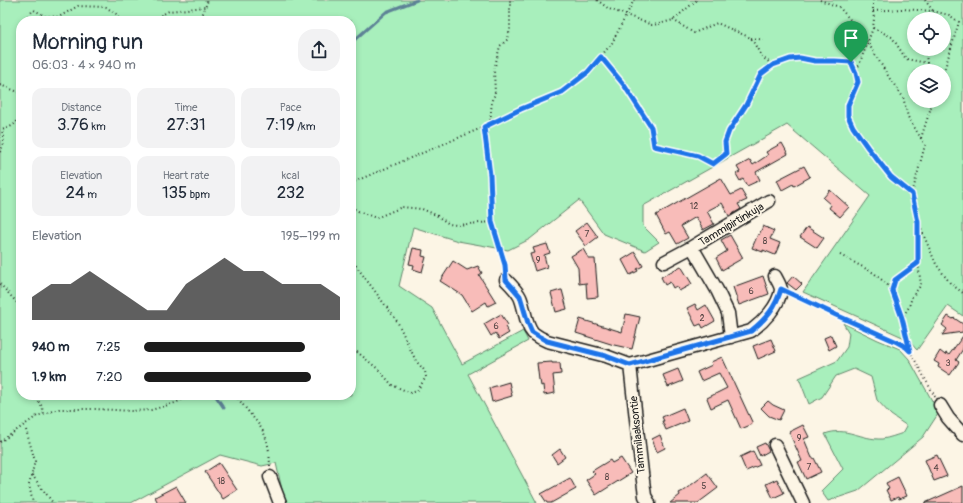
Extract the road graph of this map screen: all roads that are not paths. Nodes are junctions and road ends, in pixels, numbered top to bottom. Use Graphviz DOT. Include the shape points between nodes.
graph roads {
  1 [pos="769,201"];
  2 [pos="692,247"];
  3 [pos="664,262"];
  4 [pos="775,276"];
  5 [pos="506,280"];
  6 [pos="732,337"];
  7 [pos="630,365"];
  8 [pos="940,405"];
  9 [pos="963,435"];
  10 [pos="775,445"];
  11 [pos="270,477"];
  12 [pos="280,503"];
  13 [pos="649,503"];
  14 [pos="803,503"];
  1 -- 2 [label="street, Tammipirtinkuja"];
  2 -- 3 [label="street, Tammipirtinkuja"];
  2 -- 6 [label="street, Tammipirtinkuja" via="718,290 728,314"];
  4 -- 6 [label="street" via="781,289 773,308 751,331"];
  5 -- 7 [label="street" via="520,296 532,332 547,341"];
  6 -- 7 [label="street"];
  7 -- 13 [label="street, Tammilaaksontie" via="645,496"];
  8 -- 9 [label="street"];
  10 -- 14 [label="street"];
  11 -- 12 [label="street"];
}
